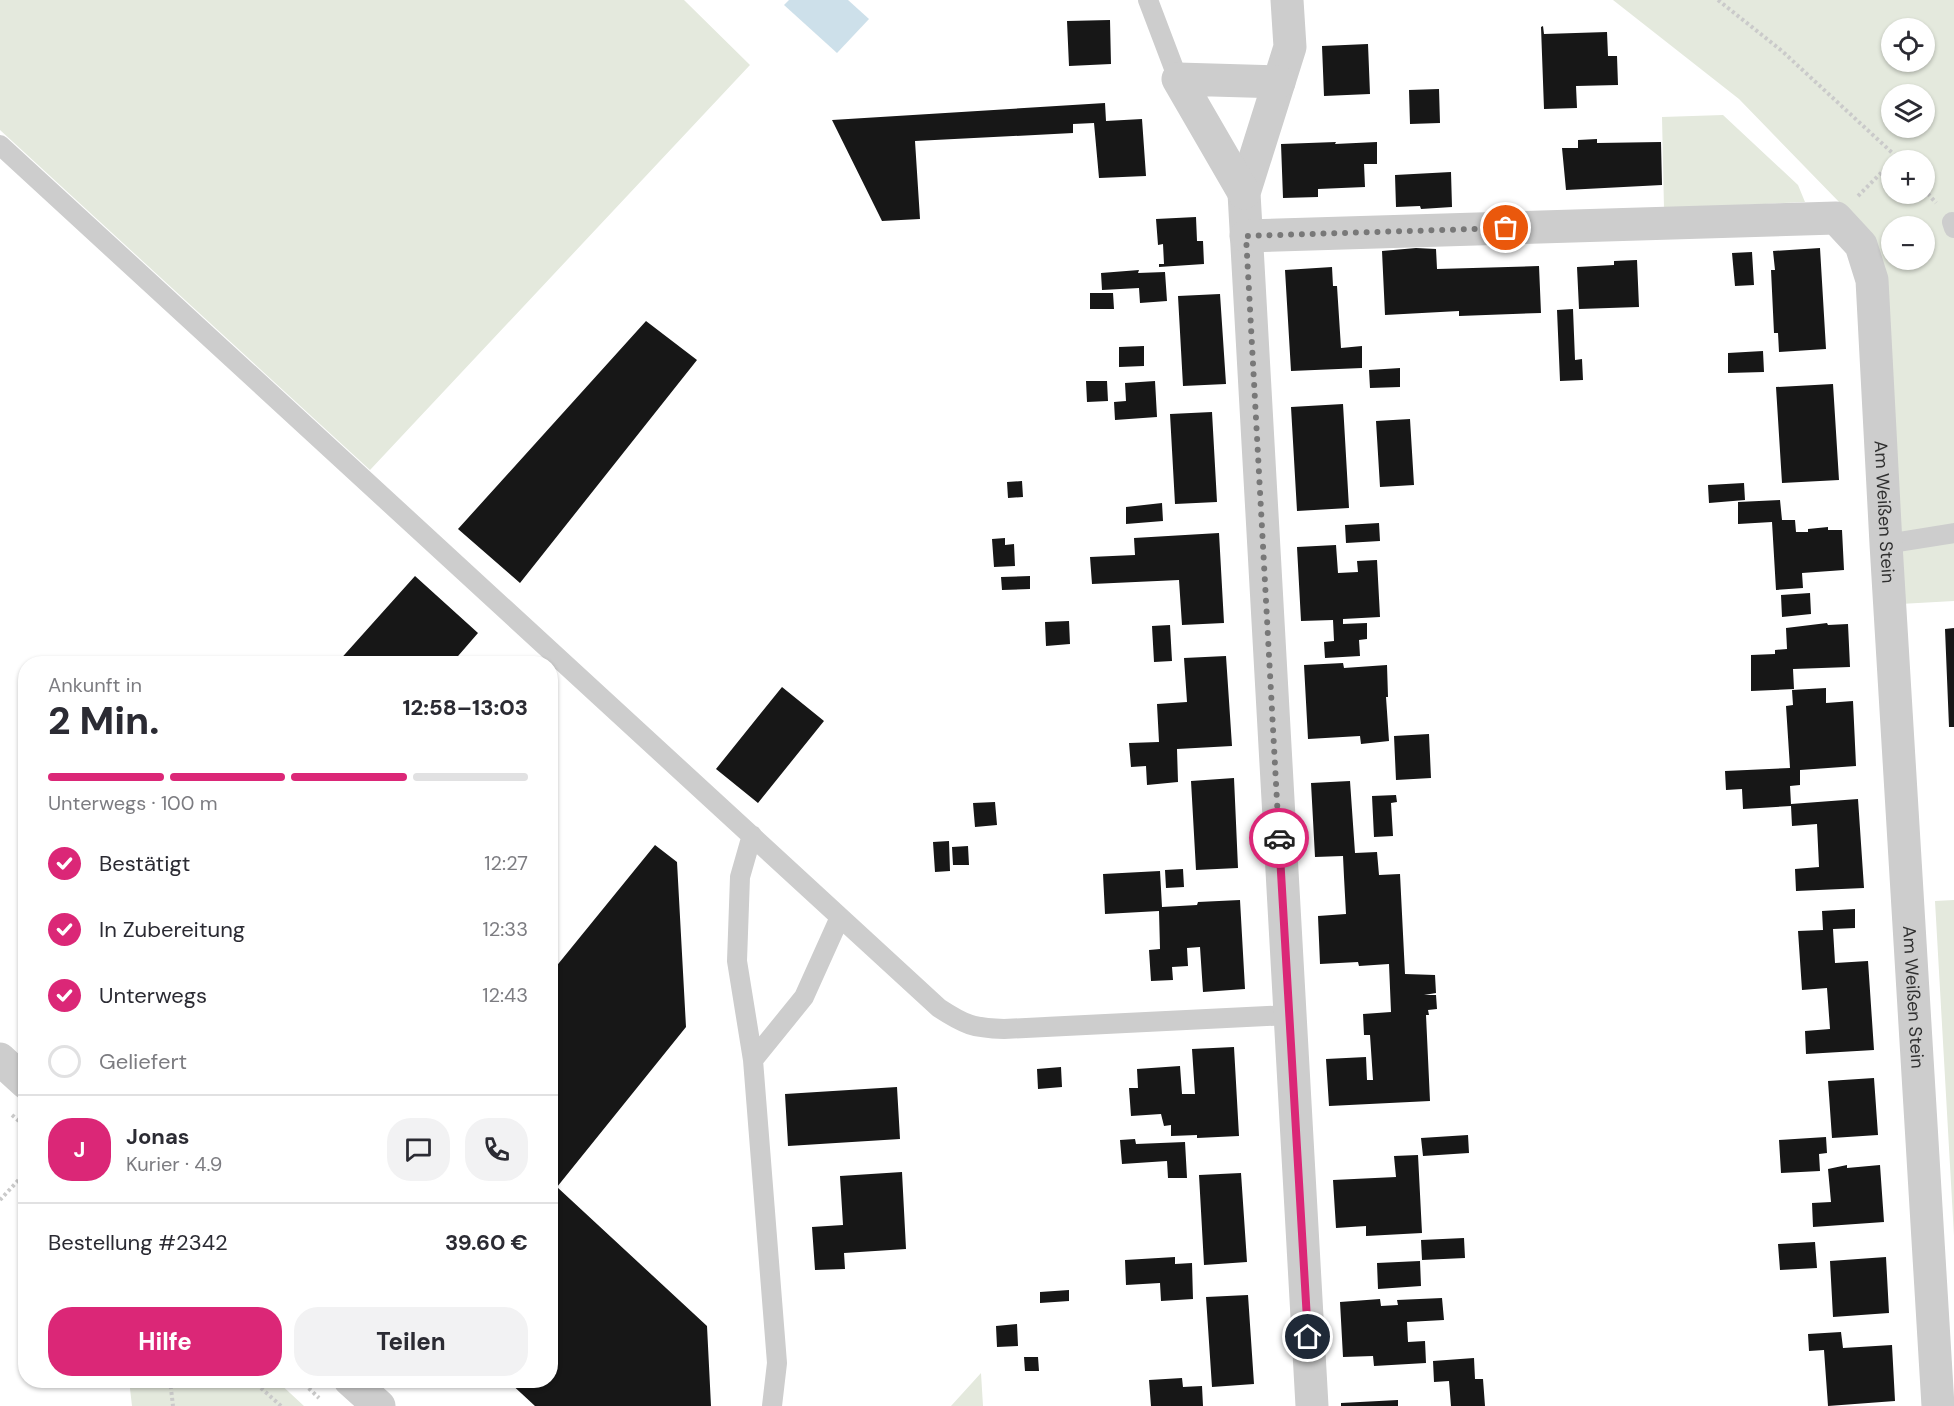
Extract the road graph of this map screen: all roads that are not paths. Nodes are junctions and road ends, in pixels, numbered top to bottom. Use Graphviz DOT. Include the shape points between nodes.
graph roads {
  1 [pos="1148,0"];
  2 [pos="1287,0"];
  3 [pos="1178,79"];
  4 [pos="1279,82"];
  5 [pos="0,145"];
  6 [pos="1244,193"];
  7 [pos="1246,236"];
  8 [pos="1954,532"];
  9 [pos="1886,544"];
  10 [pos="557,656"];
  11 [pos="558,657"];
  12 [pos="752,835"];
  13 [pos="840,917"];
  14 [pos="1289,1015"];
  15 [pos="0,1059"];
  16 [pos="753,1060"];
  17 [pos="18,1076"];
  18 [pos="359,1388"];
  19 [pos="379,1406"];
  20 [pos="772,1406"];
  21 [pos="1312,1406"];
  22 [pos="1938,1406"];
  1 -- 3 [label="lane"];
  2 -- 4 [label="street" via="1290,47"];
  3 -- 4 [label="street"];
  3 -- 6 [label="street"];
  4 -- 6 [label="street"];
  5 -- 10 [label="lane"];
  6 -- 7 [label="street"];
  7 -- 9 [label="street, Am Weißen Stein" via="1836,218 1861,244 1872,280"];
  7 -- 14 [label="street"];
  8 -- 9 [label="lane"];
  9 -- 22 [label="street, Am Weißen Stein"];
  11 -- 12 [label="lane"];
  12 -- 13 [label="lane"];
  12 -- 16 [label="lane" via="740,877 737,961"];
  13 -- 14 [label="lane" via="939,1008 961,1023 979,1028"];
  13 -- 16 [label="lane" via="804,997"];
  14 -- 21 [label="street"];
  15 -- 17 [label="street"];
  16 -- 20 [label="lane" via="777,1363"];
  18 -- 19 [label="street"];
}
